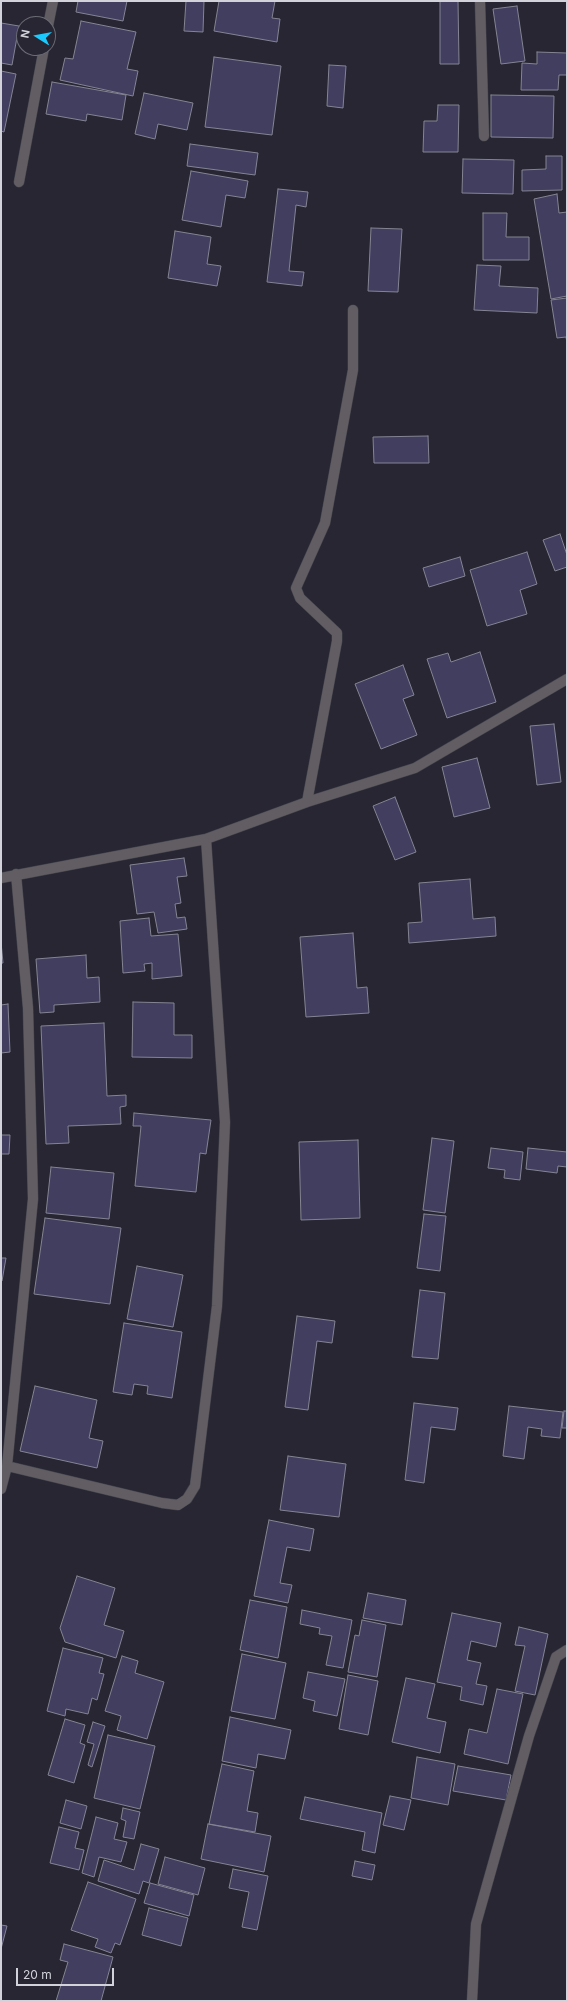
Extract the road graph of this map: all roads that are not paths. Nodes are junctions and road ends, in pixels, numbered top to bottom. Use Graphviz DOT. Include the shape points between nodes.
graph roads {
  1 [pos="53,1"];
  2 [pos="480,1"];
  3 [pos="50,16"];
  4 [pos="43,56"];
  5 [pos="484,136"];
  6 [pos="19,182"];
  7 [pos="353,310"];
  8 [pos="567,679"];
  9 [pos="307,802"];
  10 [pos="206,839"];
  11 [pos="16,874"];
  12 [pos="1,878"];
  13 [pos="7,1466"];
  14 [pos="1,1489"];
  15 [pos="567,1650"];
  16 [pos="472,2001"];
  1 -- 3 [label="street"];
  2 -- 5 [label="street"];
  4 -- 6 [label="street"];
  7 -- 9 [label="street" via="353,370 325,523 296,588 300,598 337,633"];
  8 -- 9 [label="street" via="415,768"];
  9 -- 10 [label="street"];
  10 -- 11 [label="street"];
  10 -- 13 [label="street" via="225,1122 217,1306 195,1486 187,1499 178,1505"];
  11 -- 12 [label="street"];
  11 -- 13 [label="street" via="28,1008 33,1199"];
  13 -- 14 [label="street"];
  15 -- 16 [label="street" via="556,1657 529,1736 476,1924"];
}
